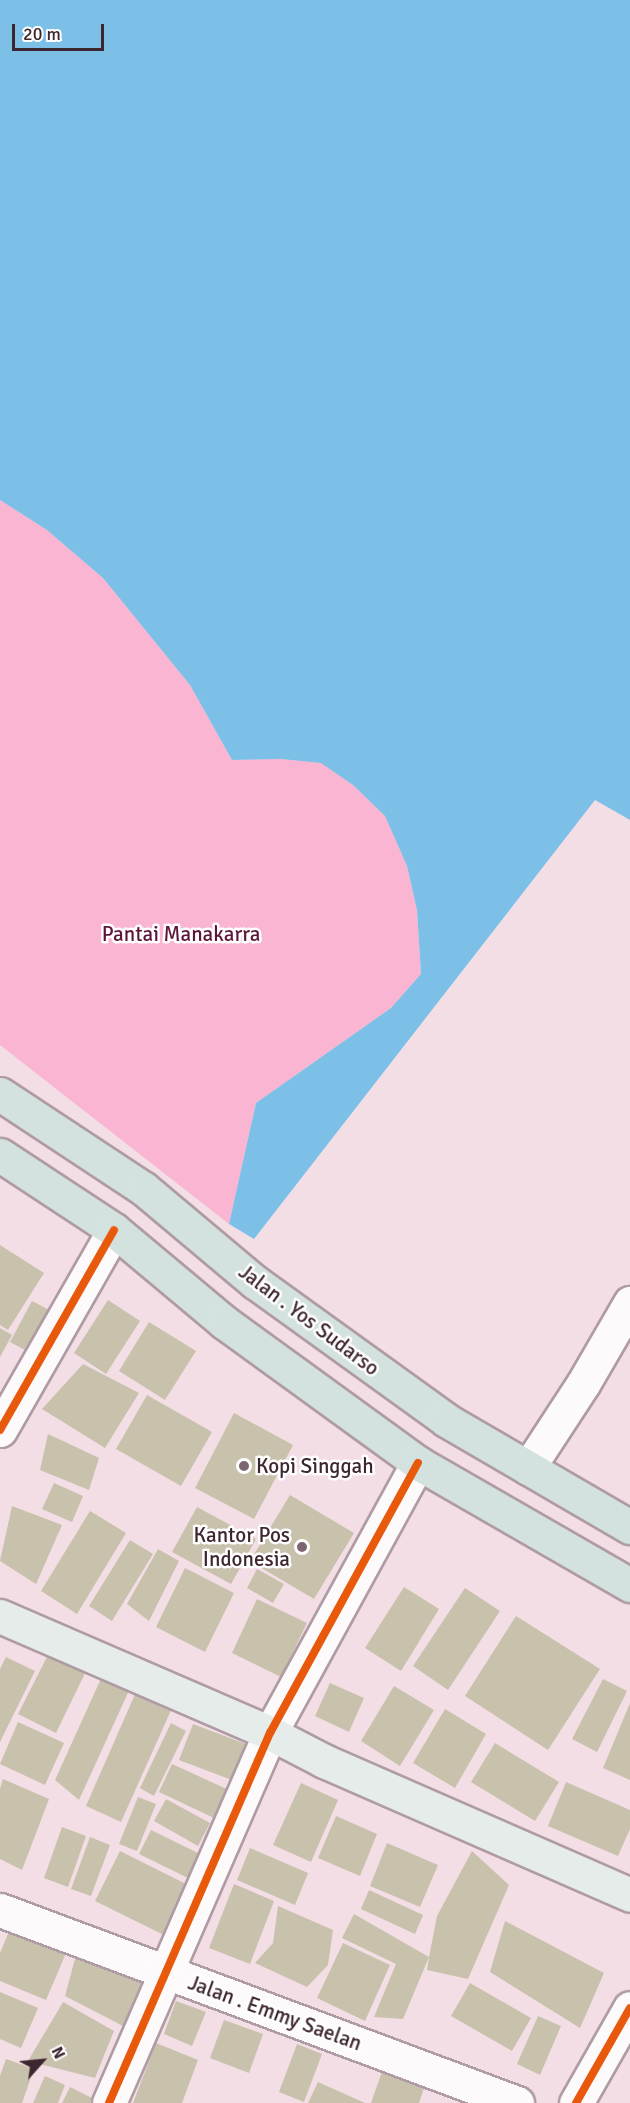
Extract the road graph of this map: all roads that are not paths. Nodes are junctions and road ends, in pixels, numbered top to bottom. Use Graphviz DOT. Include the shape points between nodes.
graph roads {
  1 [pos="0,1094"];
  2 [pos="0,1155"];
  3 [pos="114,1230"];
  4 [pos="630,1303"];
  5 [pos="3,1416"];
  6 [pos="418,1463"];
  7 [pos="528,1468"];
  8 [pos="630,1527"];
  9 [pos="630,1585"];
  10 [pos="0,1616"];
  11 [pos="270,1733"];
  12 [pos="630,1895"];
  13 [pos="0,1910"];
  14 [pos="166,1972"];
  15 [pos="630,2007"];
  16 [pos="109,2103"];
  17 [pos="517,2103"];
  18 [pos="576,2103"];
  1 -- 7 [label="highway, Jalan . Yos Sudarso" via="144,1189 255,1282 446,1420"];
  2 -- 3 [label="highway"];
  3 -- 5 [label="street"];
  3 -- 6 [label="highway" via="224,1323"];
  4 -- 7 [label="street"];
  6 -- 9 [label="highway"];
  6 -- 11 [label="street"];
  7 -- 8 [label="highway, Jalan . Yos Sudarso"];
  10 -- 11 [label="main road"];
  11 -- 12 [label="main road" via="324,1761"];
  11 -- 14 [label="street"];
  13 -- 14 [label="street, Jalan . Emmy Saelan"];
  14 -- 16 [label="street"];
  14 -- 17 [label="street, Jalan . Emmy Saelan"];
  15 -- 18 [label="street"];
}
